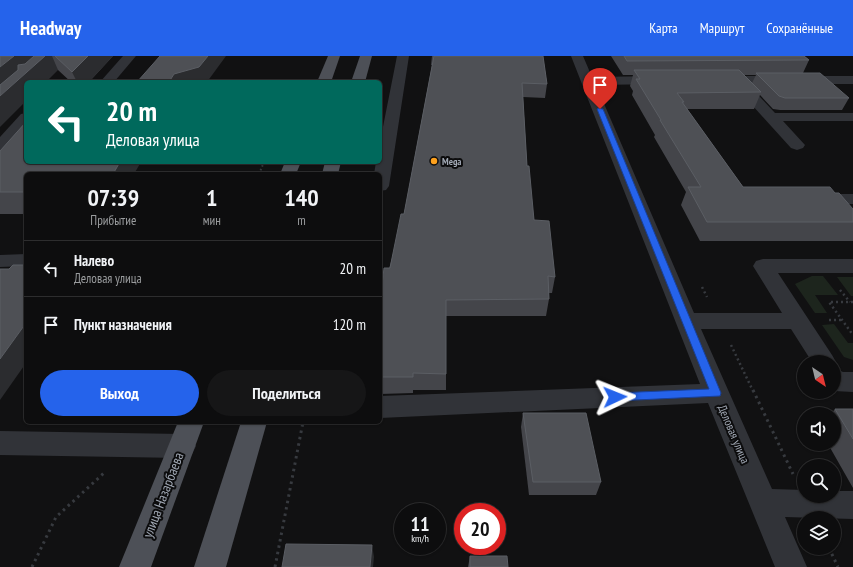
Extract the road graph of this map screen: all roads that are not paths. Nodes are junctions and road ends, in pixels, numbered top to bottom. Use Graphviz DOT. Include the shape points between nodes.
graph roads {
  1 [pos="130,56"];
  2 [pos="334,56"];
  3 [pos="366,56"];
  4 [pos="403,56"];
  5 [pos="577,56"];
  6 [pos="109,80"];
  7 [pos="325,80"];
  8 [pos="359,80"];
  9 [pos="589,80"];
  10 [pos="674,80"];
  11 [pos="706,80"];
  12 [pos="737,80"];
  13 [pos="853,80"];
  14 [pos="22,112"];
  15 [pos="770,116"];
  16 [pos="853,117"];
  17 [pos="797,145"];
  18 [pos="0,146"];
  19 [pos="382,175"];
  20 [pos="798,199"];
  21 [pos="829,199"];
  22 [pos="853,199"];
  23 [pos="843,216"];
  24 [pos="0,260"];
  25 [pos="24,260"];
  26 [pos="853,266"];
  27 [pos="687,321"];
  28 [pos="798,321"];
  29 [pos="820,355"];
  30 [pos="841,382"];
  31 [pos="853,382"];
  32 [pos="716,393"];
  33 [pos="382,407"];
  34 [pos="253,424"];
  35 [pos="187,434"];
  36 [pos="0,443"];
  37 [pos="763,503"];
  38 [pos="853,505"];
  39 [pos="135,567"];
  40 [pos="210,567"];
  41 [pos="791,567"];
  1 -- 6 [label="street"];
  2 -- 7 [label="main road"];
  3 -- 8 [label="main road"];
  4 -- 19 [label="street"];
  5 -- 9 [label="street, Деловая улица"];
  9 -- 10 [label="street"];
  9 -- 27 [label="street, Деловая улица"];
  11 -- 12 [label="street"];
  12 -- 13 [label="street"];
  12 -- 15 [label="street"];
  14 -- 18 [label="street"];
  15 -- 16 [label="street"];
  15 -- 17 [label="street"];
  20 -- 21 [label="street"];
  21 -- 22 [label="street"];
  21 -- 23 [label="street"];
  24 -- 25 [label="street"];
  26 -- 28 [label="street" via="764,266"];
  27 -- 28 [label="street"];
  27 -- 32 [label="street, Деловая улица"];
  28 -- 29 [label="street"];
  30 -- 31 [label="street"];
  32 -- 33 [label="street"];
  32 -- 37 [label="street, Деловая улица"];
  34 -- 40 [label="main road"];
  35 -- 36 [label="street" via="134,445"];
  35 -- 39 [label="main road, улица Назарбаева"];
  37 -- 38 [label="street"];
  37 -- 41 [label="street, Деловая улица"];
}
